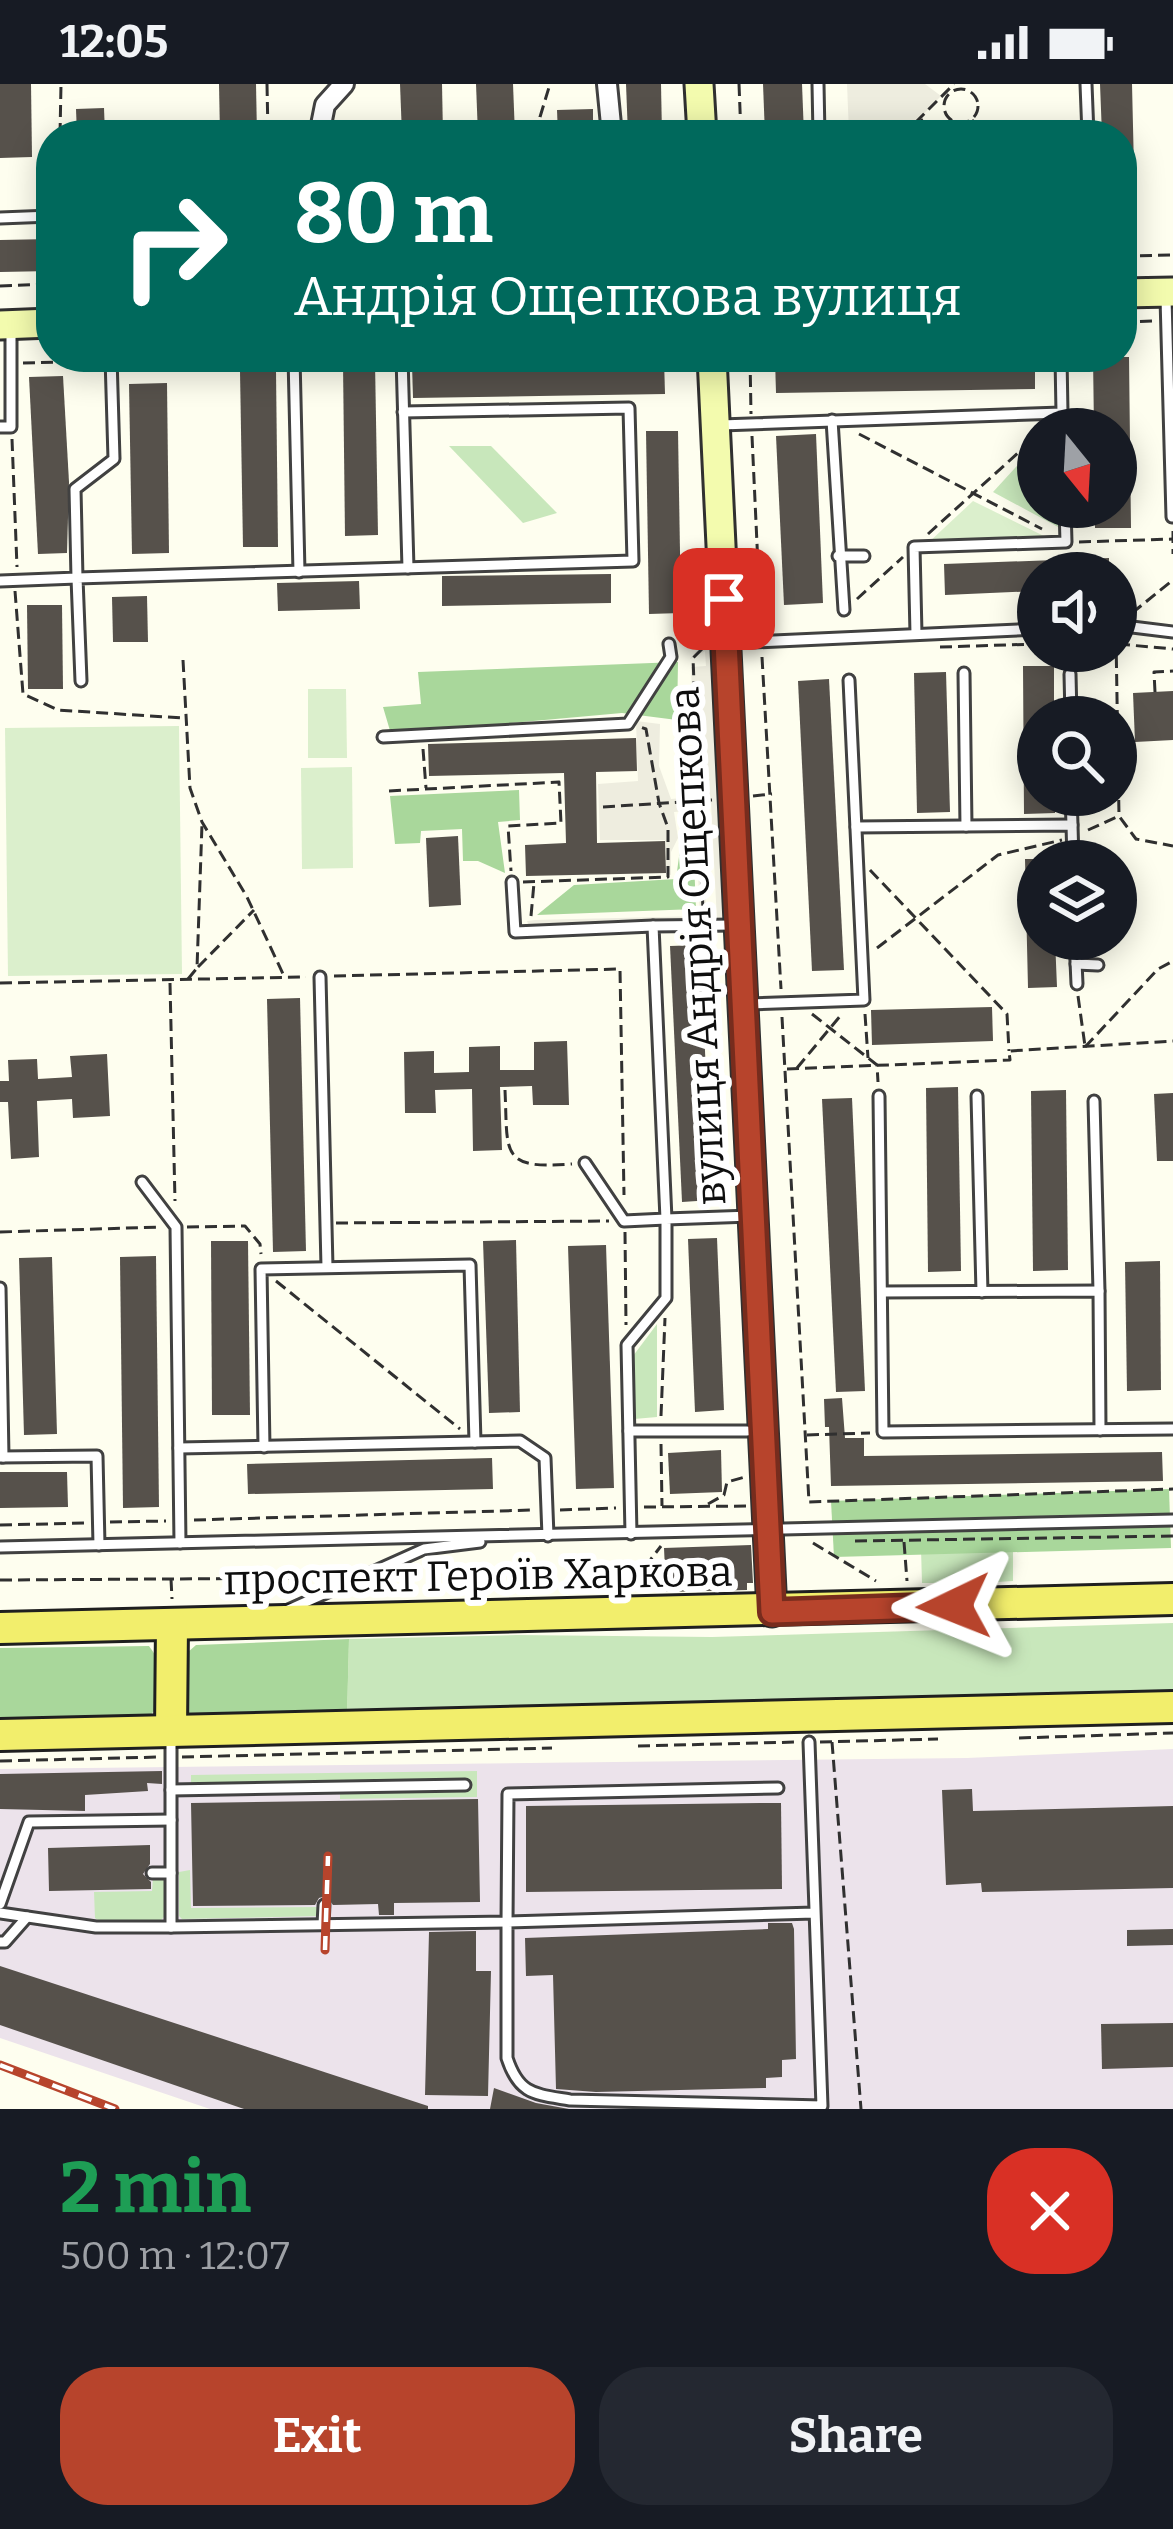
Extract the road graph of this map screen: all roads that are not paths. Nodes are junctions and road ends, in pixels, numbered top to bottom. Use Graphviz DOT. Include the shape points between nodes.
graph roads {
  1 [pos="607,84"];
  2 [pos="699,84"];
  3 [pos="818,84"];
  4 [pos="1086,84"];
  5 [pos="336,87"];
  6 [pos="322,120"];
  7 [pos="611,120"];
  8 [pos="701,120"];
  9 [pos="819,120"];
  10 [pos="1087,120"];
  11 [pos="36,217"];
  12 [pos="0,218"];
  13 [pos="1137,296"];
  14 [pos="1169,302"];
  15 [pos="36,324"];
  16 [pos="5,325"];
  17 [pos="112,372"];
  18 [pos="294,372"];
  19 [pos="402,372"];
  20 [pos="713,372"];
  21 [pos="1061,372"];
  22 [pos="1062,408"];
  23 [pos="403,412"];
  24 [pos="1017,414"];
  25 [pos="832,420"];
  26 [pos="716,425"];
  27 [pos="6,427"];
  28 [pos="1172,518"];
  29 [pos="1066,528"];
  30 [pos="838,556"];
  31 [pos="864,556"];
  32 [pos="408,568"];
  33 [pos="299,572"];
  34 [pos="77,578"];
  35 [pos="0,581"];
  36 [pos="844,610"];
  37 [pos="1137,629"];
  38 [pos="1017,630"];
  39 [pos="1173,632"];
  40 [pos="916,634"];
  41 [pos="717,643"];
  42 [pos="669,644"];
  43 [pos="964,673"];
  44 [pos="1070,674"];
  45 [pos="849,680"];
  46 [pos="81,681"];
  47 [pos="1070,696"];
  48 [pos="383,737"];
  49 [pos="1072,816"];
  50 [pos="966,826"];
  51 [pos="856,827"];
  52 [pos="1072,831"];
  53 [pos="1072,840"];
  54 [pos="512,882"];
  55 [pos="740,925"];
  56 [pos="653,926"];
  57 [pos="1076,960"];
  58 [pos="1076,964"];
  59 [pos="1098,965"];
  60 [pos="320,977"];
  61 [pos="1077,984"];
  62 [pos="743,1004"];
  63 [pos="879,1096"];
  64 [pos="977,1096"];
  65 [pos="1094,1101"];
  66 [pos="585,1163"];
  67 [pos="142,1182"];
  68 [pos="753,1216"];
  69 [pos="666,1219"];
  70 [pos="327,1268"];
  71 [pos="0,1288"];
  72 [pos="1099,1291"];
  73 [pos="882,1292"];
  74 [pos="982,1292"];
  75 [pos="1173,1429"];
  76 [pos="1100,1430"];
  77 [pos="629,1431"];
  78 [pos="747,1431"];
  79 [pos="476,1442"];
  80 [pos="264,1447"];
  81 [pos="179,1448"];
  82 [pos="2,1457"];
  83 [pos="764,1519"];
  84 [pos="1173,1520"];
  85 [pos="632,1534"];
  86 [pos="533,1536"];
  87 [pos="548,1536"];
  88 [pos="180,1543"];
  89 [pos="99,1545"];
  90 [pos="0,1547"];
  91 [pos="1173,1599"];
  92 [pos="772,1612"];
  93 [pos="256,1624"];
  94 [pos="172,1625"];
  95 [pos="0,1628"];
  96 [pos="1173,1707"];
  97 [pos="0,1735"];
  98 [pos="809,1742"];
  99 [pos="171,1744"];
  100 [pos="465,1785"];
  101 [pos="778,1788"];
  102 [pos="171,1790"];
  103 [pos="171,1820"];
  104 [pos="508,1849"];
  105 [pos="526,1849"];
  106 [pos="152,1873"];
  107 [pos="171,1873"];
  108 [pos="324,1905"];
  109 [pos="0,1908"];
  110 [pos="814,1913"];
  111 [pos="27,1917"];
  112 [pos="507,1922"];
  113 [pos="323,1924"];
  114 [pos="171,1927"];
  115 [pos="0,1942"];
  1 -- 7 [label="street"];
  2 -- 8 [label="street"];
  3 -- 9 [label="lane"];
  4 -- 10 [label="lane"];
  5 -- 6 [label="street"];
  11 -- 12 [label="lane"];
  13 -- 14 [label="street"];
  14 -- 28 [label="lane"];
  15 -- 16 [label="street"];
  16 -- 27 [label="lane"];
  17 -- 34 [label="lane" via="114,459 75,490"];
  18 -- 33 [label="lane"];
  19 -- 23 [label="lane"];
  20 -- 26 [label="street, вулиця Андрія Ощепкова"];
  21 -- 22 [label="lane"];
  23 -- 32 [label="lane"];
  23 -- 32 [label="lane" via="628,408 633,561"];
  24 -- 25 [label="lane"];
  25 -- 26 [label="lane"];
  25 -- 30 [label="lane"];
  26 -- 41 [label="street, вулиця Андрія Ощепкова"];
  29 -- 40 [label="lane" via="1066,542 914,547"];
  30 -- 31 [label="lane"];
  30 -- 36 [label="lane"];
  32 -- 33 [label="lane"];
  33 -- 34 [label="lane"];
  34 -- 35 [label="lane"];
  34 -- 46 [label="lane"];
  37 -- 39 [label="lane"];
  38 -- 40 [label="lane"];
  40 -- 41 [label="lane"];
  41 -- 55 [label="street, вулиця Андрія Ощепкова"];
  42 -- 48 [label="lane" via="671,656 628,724"];
  43 -- 50 [label="lane"];
  44 -- 47 [label="lane"];
  45 -- 51 [label="lane"];
  49 -- 52 [label="lane"];
  50 -- 51 [label="lane"];
  50 -- 52 [label="lane"];
  51 -- 62 [label="lane" via="858,1000"];
  52 -- 53 [label="lane"];
  54 -- 56 [label="lane" via="515,932"];
  55 -- 56 [label="lane"];
  55 -- 62 [label="street, вулиця Андрія Ощепкова"];
  56 -- 69 [label="lane"];
  57 -- 58 [label="lane"];
  58 -- 59 [label="lane"];
  58 -- 61 [label="lane"];
  60 -- 70 [label="lane"];
  62 -- 68 [label="street, вулиця Андрія Ощепкова"];
  63 -- 73 [label="lane"];
  64 -- 74 [label="lane"];
  65 -- 72 [label="lane"];
  66 -- 69 [label="lane" via="624,1221"];
  67 -- 81 [label="lane" via="176,1227"];
  68 -- 69 [label="lane"];
  68 -- 83 [label="street, вулиця Андрія Ощепкова"];
  69 -- 77 [label="lane" via="666,1298 627,1345"];
  70 -- 79 [label="lane" via="470,1265"];
  70 -- 80 [label="lane" via="261,1269"];
  71 -- 82 [label="lane"];
  72 -- 74 [label="lane"];
  72 -- 76 [label="lane"];
  73 -- 74 [label="lane"];
  73 -- 76 [label="lane" via="884,1432"];
  75 -- 76 [label="lane"];
  77 -- 78 [label="lane"];
  77 -- 85 [label="lane"];
  79 -- 80 [label="lane"];
  79 -- 87 [label="lane" via="520,1441 545,1458"];
  80 -- 81 [label="lane"];
  81 -- 88 [label="lane"];
  82 -- 89 [label="lane" via="97,1456"];
  83 -- 84 [label="lane"];
  83 -- 85 [label="lane"];
  83 -- 92 [label="street, вулиця Андрія Ощепкова"];
  85 -- 87 [label="lane"];
  86 -- 87 [label="lane"];
  86 -- 88 [label="lane"];
  86 -- 93 [label="lane" via="424,1549"];
  88 -- 89 [label="lane"];
  89 -- 90 [label="lane"];
  91 -- 92 [label="main road, проспект Героїв Харкова"];
  92 -- 93 [label="main road, проспект Героїв Харкова"];
  93 -- 94 [label="main road, проспект Героїв Харкова"];
  94 -- 95 [label="main road, проспект Героїв Харкова"];
  94 -- 99 [label="main road"];
  96 -- 99 [label="main road"];
  97 -- 99 [label="main road"];
  98 -- 110 [label="lane"];
  99 -- 102 [label="lane"];
  100 -- 102 [label="lane"];
  101 -- 104 [label="lane" via="508,1794"];
  102 -- 103 [label="lane"];
  103 -- 107 [label="lane"];
  103 -- 109 [label="lane" via="29,1822"];
  104 -- 105 [label="lane"];
  104 -- 112 [label="lane"];
  106 -- 107 [label="lane"];
  107 -- 114 [label="lane"];
  108 -- 113 [label="lane"];
  109 -- 111 [label="lane"];
  110 -- 112 [label="lane"];
  110 -- 112 [label="lane" via="822,2106 531,2093 514,2079 507,2058"];
  111 -- 114 [label="lane"];
  111 -- 115 [label="lane"];
  112 -- 113 [label="lane"];
  113 -- 114 [label="lane"];
}
